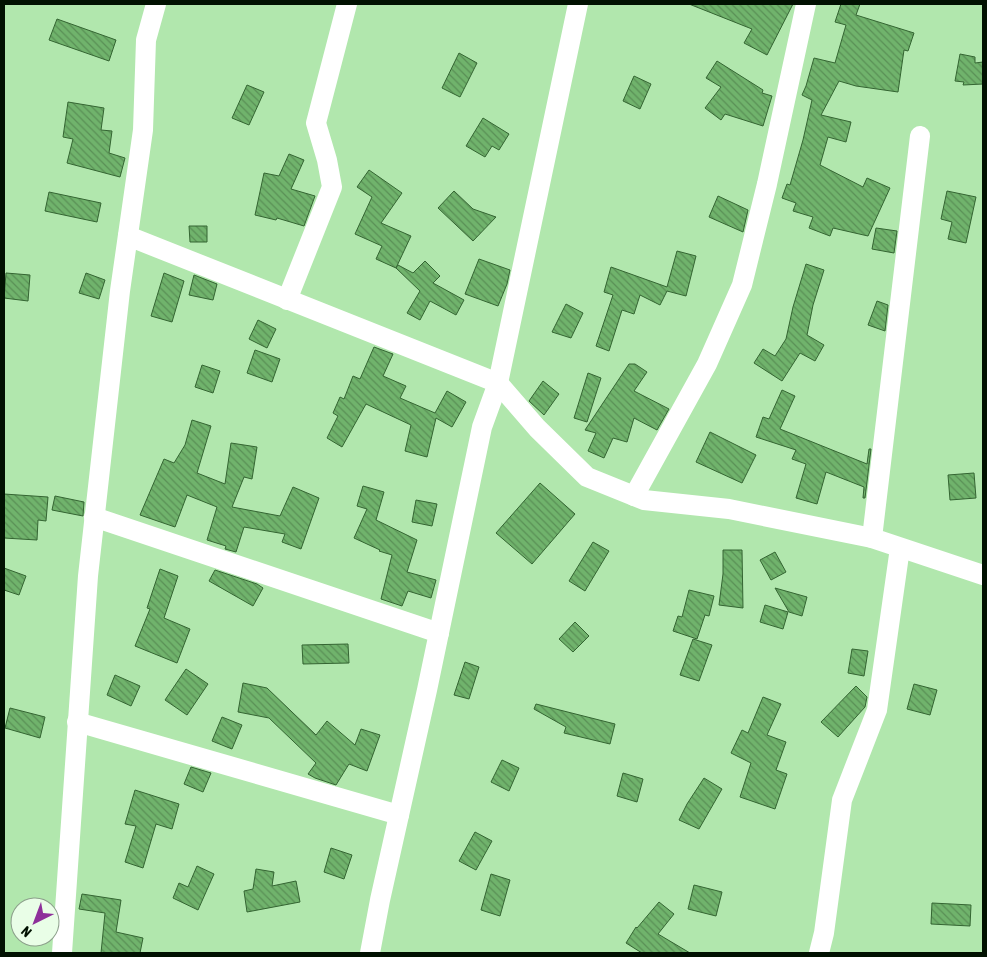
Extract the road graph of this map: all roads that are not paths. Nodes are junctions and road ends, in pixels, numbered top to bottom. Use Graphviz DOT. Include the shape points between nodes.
graph roads {
  1 [pos="156,4"];
  2 [pos="347,4"];
  3 [pos="578,4"];
  4 [pos="806,4"];
  5 [pos="920,136"];
  6 [pos="128,236"];
  7 [pos="287,300"];
  8 [pos="498,383"];
  9 [pos="634,496"];
  10 [pos="94,517"];
  11 [pos="872,538"];
  12 [pos="900,548"];
  13 [pos="983,575"];
  14 [pos="439,633"];
  15 [pos="78,722"];
  16 [pos="399,815"];
  17 [pos="62,953"];
  18 [pos="370,953"];
  19 [pos="819,953"];
  1 -- 6 [label="street" via="146,40 143,130"];
  2 -- 7 [label="street" via="316,123 332,187"];
  3 -- 8 [label="street"];
  4 -- 9 [label="street" via="742,286 707,364"];
  5 -- 11 [label="street"];
  6 -- 7 [label="street"];
  6 -- 10 [label="street"];
  7 -- 8 [label="street"];
  8 -- 9 [label="street" via="537,428 588,477"];
  8 -- 14 [label="street" via="482,427"];
  9 -- 11 [label="street" via="644,500 730,509"];
  10 -- 14 [label="street"];
  10 -- 15 [label="street"];
  11 -- 12 [label="street"];
  12 -- 13 [label="street"];
  12 -- 19 [label="street" via="877,710 842,800"];
  14 -- 16 [label="street"];
  15 -- 16 [label="street"];
  15 -- 17 [label="street"];
  16 -- 18 [label="street"];
}
